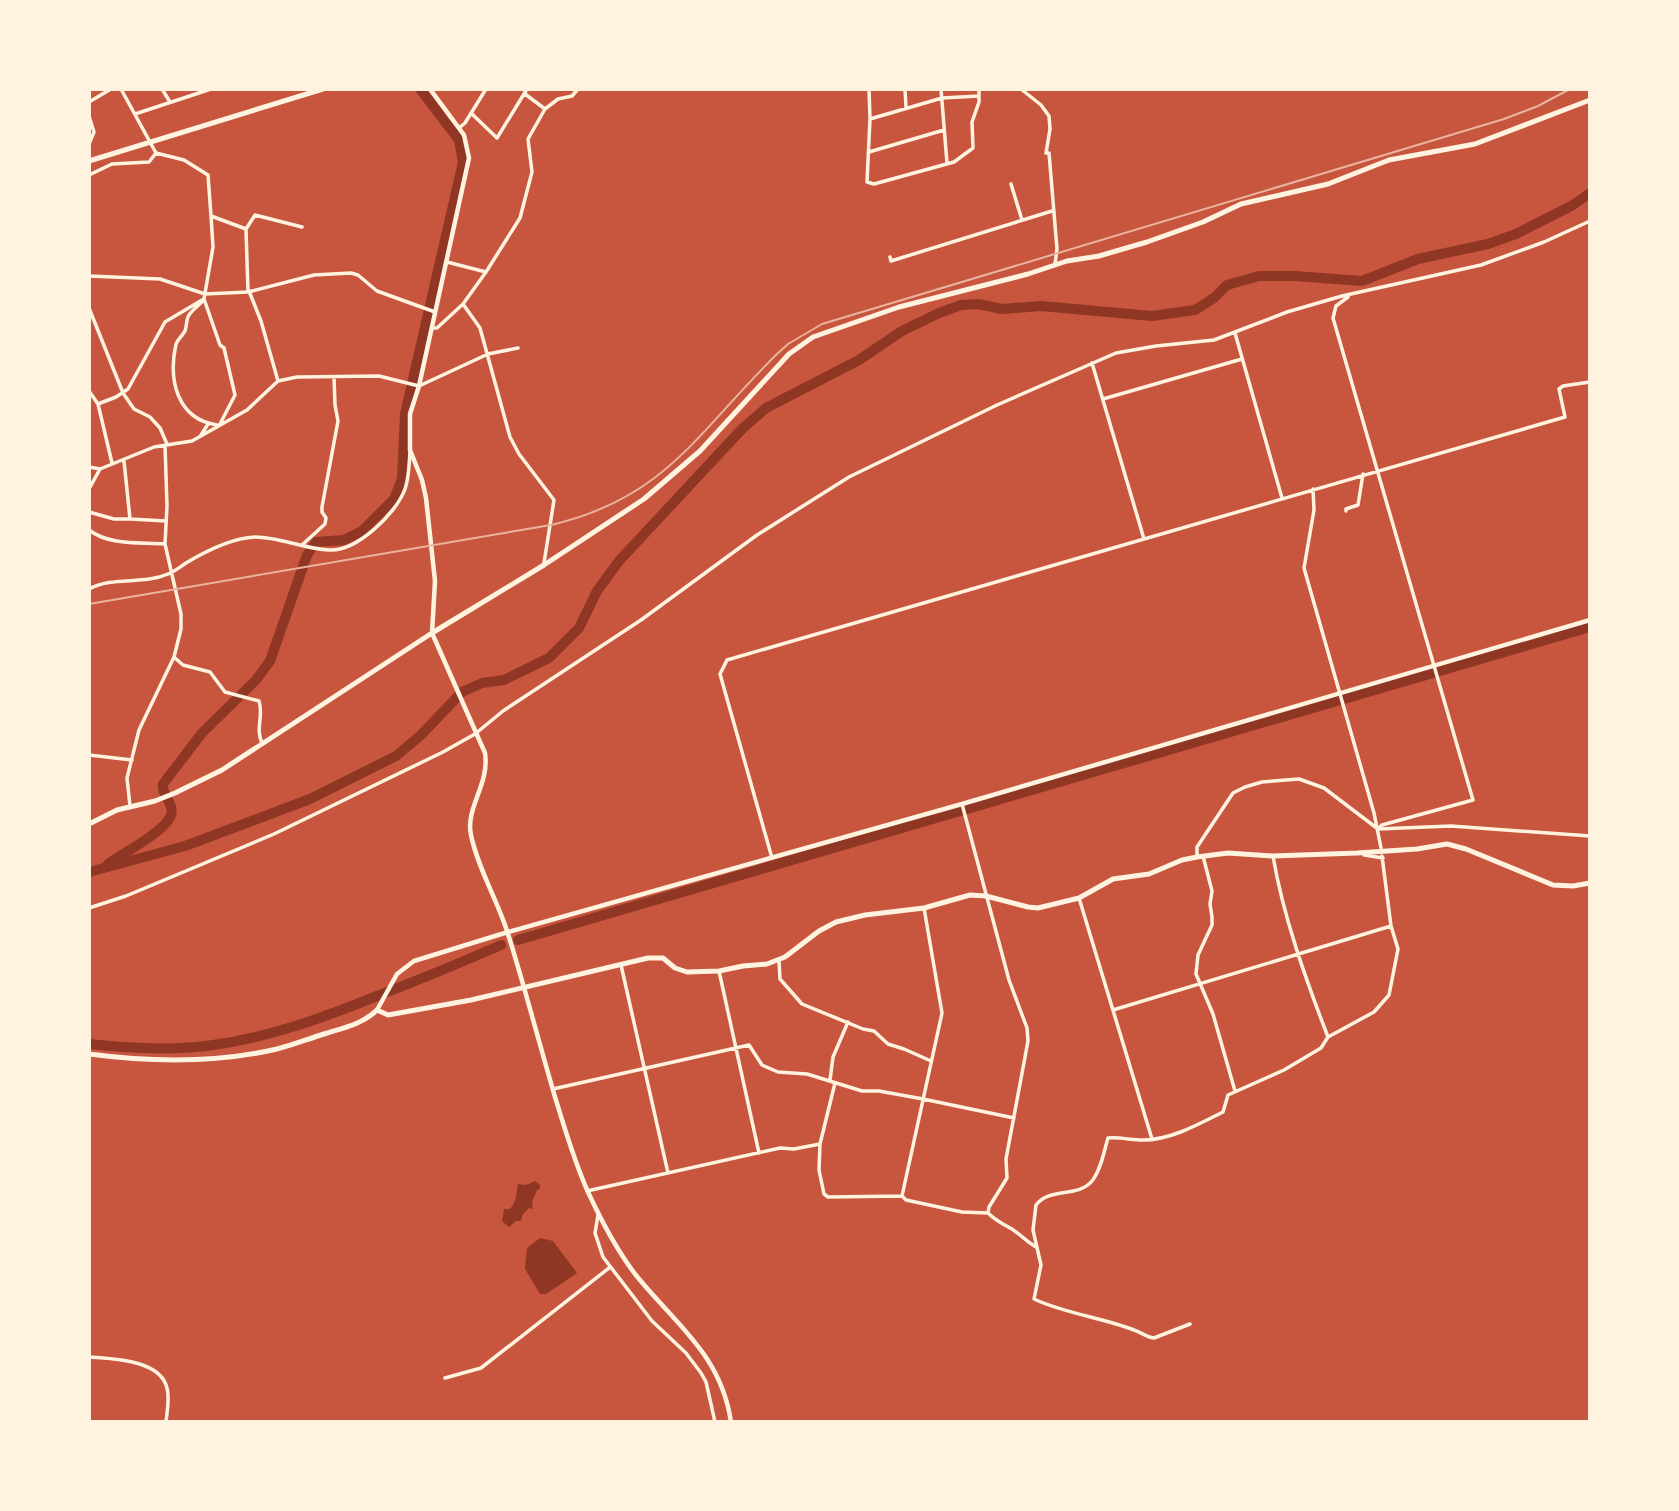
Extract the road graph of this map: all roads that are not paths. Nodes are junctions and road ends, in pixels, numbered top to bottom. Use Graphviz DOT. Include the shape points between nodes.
graph roads {
  1 [pos="111,89"];
  2 [pos="121,89"];
  3 [pos="162,89"];
  4 [pos="211,89"];
  5 [pos="323,89"];
  6 [pos="430,89"];
  7 [pos="486,89"];
  8 [pos="578,89"];
  9 [pos="869,89"];
  10 [pos="905,89"];
  11 [pos="941,89"];
  12 [pos="979,89"];
  13 [pos="1021,89"];
  14 [pos="202,91"];
  15 [pos="526,92"];
  16 [pos="979,96"];
  17 [pos="942,98"];
  18 [pos="1590,100"];
  19 [pos="89,102"];
  20 [pos="170,102"];
  21 [pos="906,108"];
  22 [pos="545,109"];
  23 [pos="471,113"];
  24 [pos="135,114"];
  25 [pos="89,116"];
  26 [pos="870,119"];
  27 [pos="459,128"];
  28 [pos="944,130"];
  29 [pos="89,144"];
  30 [pos="151,144"];
  31 [pos="869,152"];
  32 [pos="156,153"];
  33 [pos="89,161"];
  34 [pos="947,163"];
  35 [pos="89,175"];
  36 [pos="1011,184"];
  37 [pos="1053,211"];
  38 [pos="211,216"];
  39 [pos="1022,220"];
  40 [pos="1590,221"];
  41 [pos="302,227"];
  42 [pos="246,229"];
  43 [pos="890,257"];
  44 [pos="447,262"];
  45 [pos="1055,264"];
  46 [pos="486,272"];
  47 [pos="89,276"];
  48 [pos="248,291"];
  49 [pos="204,296"];
  50 [pos="1349,296"];
  51 [pos="463,304"];
  52 [pos="89,308"];
  53 [pos="431,311"];
  54 [pos="432,328"];
  55 [pos="1235,333"];
  56 [pos="517,348"];
  57 [pos="488,354"];
  58 [pos="1242,359"];
  59 [pos="1094,361"];
  60 [pos="334,377"];
  61 [pos="278,381"];
  62 [pos="1590,382"];
  63 [pos="417,385"];
  64 [pos="89,391"];
  65 [pos="123,393"];
  66 [pos="1102,400"];
  67 [pos="98,404"];
  68 [pos="208,424"];
  69 [pos="219,426"];
  70 [pos="201,435"];
  71 [pos="166,444"];
  72 [pos="410,450"];
  73 [pos="124,461"];
  74 [pos="111,463"];
  75 [pos="89,467"];
  76 [pos="100,469"];
  77 [pos="1378,470"];
  78 [pos="1363,474"];
  79 [pos="89,489"];
  80 [pos="1313,489"];
  81 [pos="1282,498"];
  82 [pos="1346,511"];
  83 [pos="89,512"];
  84 [pos="130,519"];
  85 [pos="166,521"];
  86 [pos="89,530"];
  87 [pos="1143,539"];
  88 [pos="165,544"];
  89 [pos="303,545"];
  90 [pos="544,565"];
  91 [pos="172,571"];
  92 [pos="89,589"];
  93 [pos="1590,620"];
  94 [pos="432,633"];
  95 [pos="174,657"];
  96 [pos="1435,670"];
  97 [pos="1340,695"];
  98 [pos="474,732"];
  99 [pos="264,745"];
  100 [pos="89,755"];
  101 [pos="132,760"];
  102 [pos="962,805"];
  103 [pos="130,806"];
  104 [pos="89,824"];
  105 [pos="1378,830"];
  106 [pos="1590,836"];
  107 [pos="1381,848"];
  108 [pos="1357,853"];
  109 [pos="1200,856"];
  110 [pos="1273,856"];
  111 [pos="772,858"];
  112 [pos="1590,883"];
  113 [pos="986,896"];
  114 [pos="1079,898"];
  115 [pos="89,908"];
  116 [pos="924,908"];
  117 [pos="1391,926"];
  118 [pos="508,932"];
  119 [pos="1300,955"];
  120 [pos="779,961"];
  121 [pos="621,965"];
  122 [pos="719,971"];
  123 [pos="1199,984"];
  124 [pos="523,987"];
  125 [pos="379,1007"];
  126 [pos="1114,1010"];
  127 [pos="848,1022"];
  128 [pos="1328,1037"];
  129 [pos="736,1048"];
  130 [pos="89,1054"];
  131 [pos="931,1061"];
  132 [pos="645,1069"];
  133 [pos="830,1080"];
  134 [pos="835,1083"];
  135 [pos="553,1089"];
  136 [pos="1235,1091"];
  137 [pos="923,1099"];
  138 [pos="1014,1118"];
  139 [pos="1152,1139"];
  140 [pos="820,1144"];
  141 [pos="759,1153"];
  142 [pos="668,1173"];
  143 [pos="587,1191"];
  144 [pos="902,1196"];
  145 [pos="988,1213"];
  146 [pos="599,1214"];
  147 [pos="1037,1245"];
  148 [pos="609,1268"];
  149 [pos="1190,1324"];
  150 [pos="89,1357"];
  151 [pos="445,1378"];
  152 [pos="166,1422"];
  153 [pos="715,1422"];
  154 [pos="731,1422"];
  1 -- 19 [label="street"];
  2 -- 24 [label="street"];
  3 -- 20 [label="street"];
  4 -- 14 [label="street"];
  5 -- 30 [label="main road"];
  6 -- 27 [label="street"];
  7 -- 23 [label="street"];
  8 -- 22 [label="street"];
  9 -- 26 [label="street"];
  10 -- 21 [label="street"];
  11 -- 17 [label="street"];
  12 -- 16 [label="street"];
  13 -- 37 [label="street" via="1049,116 1046,153"];
  14 -- 20 [label="street"];
  15 -- 22 [label="street"];
  15 -- 23 [label="street" via="497,138"];
  16 -- 17 [label="street"];
  16 -- 34 [label="street" via="972,122 974,148"];
  17 -- 21 [label="street"];
  17 -- 28 [label="street"];
  18 -- 45 [label="main road" via="1475,144 1389,160 1328,184 1241,204 1147,243"];
  20 -- 24 [label="street"];
  21 -- 26 [label="street"];
  22 -- 46 [label="street" via="528,139 532,172 523,212"];
  23 -- 27 [label="street"];
  24 -- 30 [label="street"];
  25 -- 29 [label="street" via="94,132"];
  26 -- 31 [label="street"];
  27 -- 44 [label="street" via="468,146 469,163"];
  28 -- 31 [label="street"];
  28 -- 34 [label="street"];
  30 -- 32 [label="street"];
  30 -- 33 [label="main road"];
  31 -- 34 [label="street" via="867,182 873,184"];
  32 -- 35 [label="street" via="149,162 112,164"];
  32 -- 38 [label="street" via="184,160 208,175"];
  36 -- 39 [label="street"];
  37 -- 39 [label="street"];
  37 -- 45 [label="street"];
  38 -- 42 [label="street"];
  38 -- 49 [label="street" via="214,247"];
  39 -- 43 [label="street" via="891,261"];
  40 -- 50 [label="street" via="1481,265"];
  41 -- 42 [label="street" via="255,215"];
  42 -- 48 [label="street"];
  44 -- 46 [label="street"];
  44 -- 53 [label="street"];
  45 -- 90 [label="main road" via="877,314 805,342 672,477"];
  46 -- 51 [label="street"];
  47 -- 49 [label="street" via="160,279"];
  48 -- 49 [label="street"];
  48 -- 53 [label="street" via="314,275 351,273 377,290"];
  48 -- 61 [label="street"];
  49 -- 65 [label="street" via="165,323"];
  49 -- 68 [label="street" via="188,316 177,342 174,380 183,406"];
  49 -- 69 [label="street" via="235,392"];
  50 -- 55 [label="street" via="1287,312"];
  50 -- 77 [label="street" via="1336,306 1334,318"];
  51 -- 54 [label="street"];
  51 -- 57 [label="street" via="481,328"];
  52 -- 65 [label="street"];
  53 -- 54 [label="street"];
  54 -- 63 [label="street"];
  55 -- 58 [label="street"];
  55 -- 59 [label="street" via="1203,342 1116,353"];
  56 -- 57 [label="street"];
  57 -- 63 [label="street"];
  57 -- 90 [label="street" via="510,437 554,500"];
  58 -- 66 [label="street"];
  58 -- 81 [label="street"];
  59 -- 66 [label="street"];
  59 -- 98 [label="street" via="849,477 748,541 642,620"];
  60 -- 61 [label="street"];
  60 -- 63 [label="street" via="379,376"];
  60 -- 89 [label="street" via="338,421 321,511 325,524"];
  61 -- 69 [label="street" via="247,410"];
  62 -- 77 [label="street" via="1559,389 1565,417"];
  63 -- 72 [label="street" via="410,414"];
  64 -- 67 [label="street"];
  65 -- 67 [label="street"];
  65 -- 71 [label="street" via="134,409 160,428"];
  66 -- 87 [label="street"];
  67 -- 74 [label="street"];
  68 -- 69 [label="street"];
  68 -- 70 [label="street"];
  69 -- 70 [label="street"];
  70 -- 71 [label="street" via="189,442"];
  71 -- 73 [label="street"];
  71 -- 85 [label="street"];
  72 -- 89 [label="street" via="404,491 384,521 333,551"];
  72 -- 94 [label="street" via="426,498 434,568"];
  73 -- 74 [label="street"];
  73 -- 84 [label="street"];
  74 -- 76 [label="street"];
  75 -- 76 [label="street"];
  76 -- 79 [label="street"];
  77 -- 78 [label="street"];
  77 -- 96 [label="street"];
  78 -- 80 [label="street"];
  78 -- 82 [label="street" via="1358,505"];
  80 -- 81 [label="street"];
  80 -- 97 [label="street" via="1304,568"];
  81 -- 87 [label="street"];
  83 -- 84 [label="street"];
  84 -- 85 [label="street"];
  85 -- 88 [label="street"];
  86 -- 88 [label="street" via="120,542"];
  87 -- 111 [label="street" via="727,660 720,674"];
  88 -- 91 [label="street"];
  89 -- 91 [label="street" via="248,538 212,548"];
  90 -- 94 [label="main road"];
  91 -- 92 [label="street"];
  91 -- 95 [label="street" via="181,614"];
  93 -- 96 [label="street"];
  94 -- 98 [label="street"];
  94 -- 99 [label="main road"];
  95 -- 99 [label="street" via="183,665 210,672 223,690 257,700 258,730"];
  95 -- 101 [label="street" via="142,721"];
  96 -- 97 [label="street"];
  96 -- 105 [label="street" via="1473,800 1382,825"];
  97 -- 102 [label="street"];
  97 -- 105 [label="street"];
  98 -- 115 [label="street" via="395,777 274,834"];
  98 -- 118 [label="street" via="487,766 470,833"];
  99 -- 103 [label="main road" via="211,777 155,801"];
  100 -- 101 [label="street"];
  101 -- 103 [label="street" via="127,778"];
  102 -- 111 [label="street"];
  102 -- 113 [label="street"];
  103 -- 104 [label="main road"];
  105 -- 106 [label="street" via="1451,826"];
  105 -- 107 [label="street"];
  105 -- 109 [label="street" via="1324,789 1299,779 1262,782 1234,793 1197,847"];
  108 -- 110 [label="main road"];
  108 -- 112 [label="main road" via="1447,844 1553,885"];
  108 -- 117 [label="street" via="1383,857"];
  109 -- 110 [label="main road"];
  109 -- 114 [label="main road" via="1149,874 1113,878"];
  109 -- 123 [label="street" via="1212,891 1212,925 1198,955"];
  110 -- 119 [label="street"];
  111 -- 118 [label="street"];
  113 -- 114 [label="main road" via="1028,908"];
  113 -- 116 [label="main road" via="960,896"];
  113 -- 138 [label="street" via="1027,1028"];
  114 -- 126 [label="street"];
  116 -- 120 [label="main road" via="836,922"];
  116 -- 131 [label="street" via="942,1013"];
  117 -- 119 [label="street"];
  117 -- 128 [label="street" via="1398,954 1389,995 1374,1012"];
  118 -- 124 [label="street"];
  118 -- 125 [label="street" via="404,966"];
  119 -- 123 [label="street"];
  119 -- 128 [label="street"];
  120 -- 122 [label="main road"];
  120 -- 127 [label="street" via="779,979 802,1004"];
  121 -- 122 [label="main road" via="657,957 680,971"];
  121 -- 124 [label="main road"];
  121 -- 132 [label="street"];
  122 -- 129 [label="street"];
  123 -- 126 [label="street"];
  123 -- 136 [label="street" via="1213,1014"];
  124 -- 125 [label="main road" via="388,1016"];
  124 -- 135 [label="street"];
  125 -- 130 [label="main road" via="348,1026 278,1049 188,1059"];
  126 -- 139 [label="street"];
  127 -- 131 [label="street" via="874,1031 888,1045"];
  127 -- 133 [label="street" via="833,1057"];
  128 -- 136 [label="street" via="1321,1048"];
  129 -- 132 [label="street"];
  129 -- 133 [label="street" via="749,1045 768,1069"];
  129 -- 141 [label="street"];
  131 -- 137 [label="street"];
  132 -- 135 [label="street"];
  132 -- 142 [label="street"];
  133 -- 134 [label="street"];
  134 -- 137 [label="street"];
  134 -- 140 [label="street"];
  135 -- 143 [label="street"];
  136 -- 139 [label="street" via="1225,1100 1223,1112 1189,1130"];
  137 -- 138 [label="street"];
  137 -- 144 [label="street"];
  138 -- 145 [label="street" via="1006,1159 1008,1174"];
  139 -- 147 [label="street" via="1108,1138 1090,1183 1046,1196 1036,1205 1033,1230"];
  140 -- 141 [label="street"];
  140 -- 144 [label="street" via="820,1170 828,1197"];
  141 -- 142 [label="street"];
  142 -- 143 [label="street"];
  143 -- 146 [label="street"];
  144 -- 145 [label="street" via="962,1212"];
  145 -- 147 [label="street"];
  146 -- 148 [label="street" via="595,1233"];
  146 -- 154 [label="street" via="633,1271 710,1361 721,1380"];
  147 -- 149 [label="street" via="1041,1265 1034,1299 1147,1337"];
  148 -- 151 [label="street" via="481,1368"];
  148 -- 153 [label="street" via="701,1373"];
  150 -- 152 [label="street" via="137,1362 158,1376 168,1392"];
}
